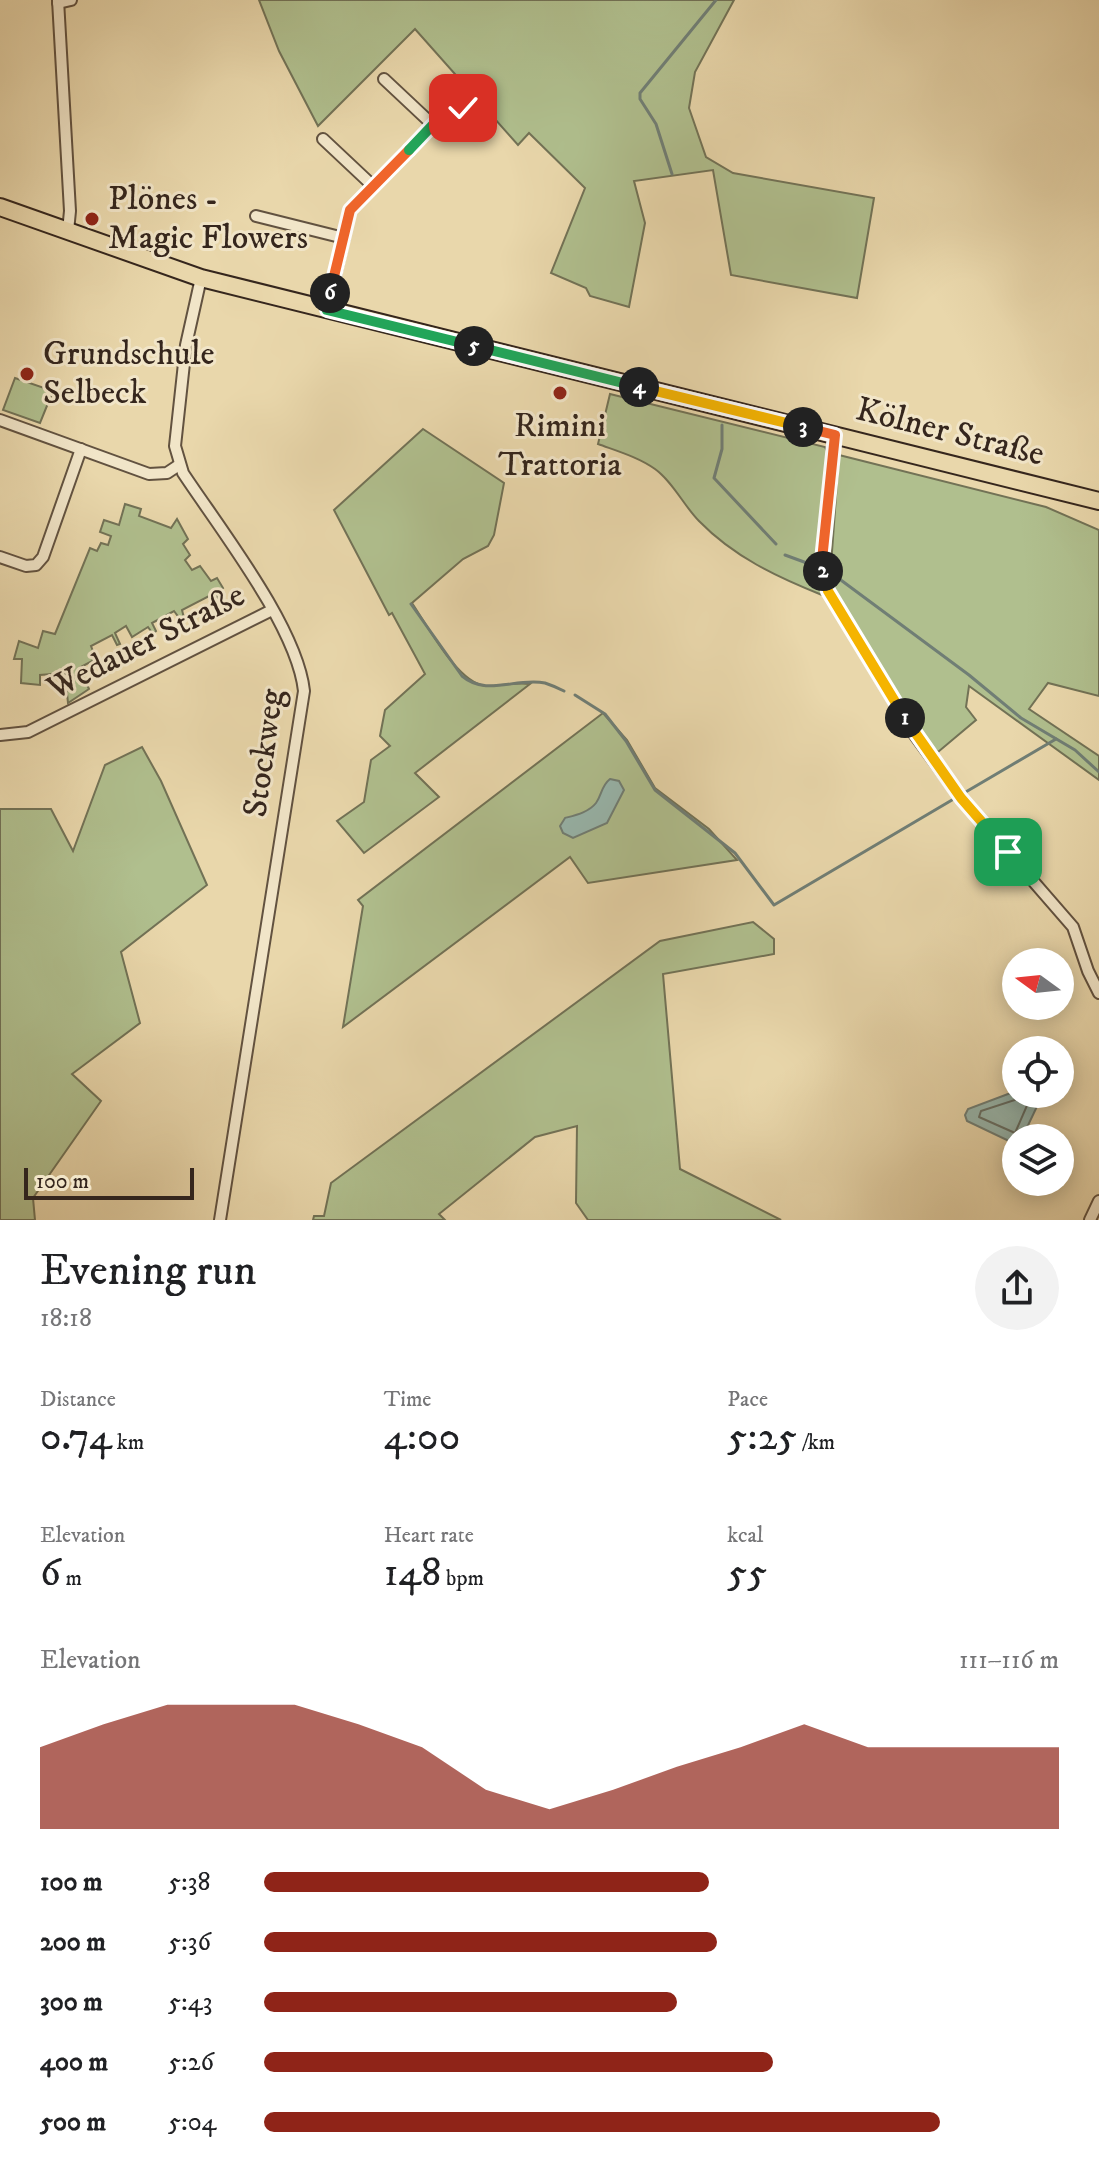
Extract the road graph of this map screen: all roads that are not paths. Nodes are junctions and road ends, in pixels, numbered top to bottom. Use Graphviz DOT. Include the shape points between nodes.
graph roads {
  1 [pos="71,0"];
  2 [pos="58,2"];
  3 [pos="384,79"];
  4 [pos="463,108"];
  5 [pos="433,125"];
  6 [pos="323,139"];
  7 [pos="373,186"];
  8 [pos="0,207"];
  9 [pos="256,216"];
  10 [pos="68,231"];
  11 [pos="344,238"];
  12 [pos="201,278"];
  13 [pos="327,310"];
  14 [pos="0,420"];
  15 [pos="835,435"];
  16 [pos="81,449"];
  17 [pos="179,465"];
  18 [pos="1099,501"];
  19 [pos="0,557"];
  20 [pos="272,610"];
  21 [pos="0,735"];
  22 [pos="1099,993"];
  23 [pos="1099,1201"];
  24 [pos="220,1220"];
  25 [pos="1090,1220"];
  1 -- 2 [label="street"];
  2 -- 10 [label="street"];
  3 -- 5 [label="street"];
  4 -- 5 [label="street" via="446,111"];
  5 -- 7 [label="street"];
  6 -- 7 [label="street"];
  7 -- 11 [label="street" via="350,210"];
  8 -- 10 [label="main road, Kölner Straße"];
  9 -- 11 [label="street"];
  10 -- 12 [label="main road, Kölner Straße"];
  11 -- 13 [label="street"];
  12 -- 13 [label="main road, Kölner Straße"];
  12 -- 17 [label="street, Stockweg" via="183,362 175,446"];
  13 -- 15 [label="main road, Kölner Straße"];
  14 -- 16 [label="street"];
  15 -- 18 [label="main road, Kölner Straße"];
  15 -- 22 [label="street" via="822,560 828,591 912,731 961,798 1073,927"];
  16 -- 17 [label="street" via="158,475"];
  16 -- 19 [label="street" via="43,557 26,566"];
  17 -- 20 [label="street, Stockweg"];
  20 -- 21 [label="street, Wedauer Straße" via="28,732"];
  20 -- 24 [label="street, Stockweg" via="298,661 304,691"];
  23 -- 25 [label="street"];
}
